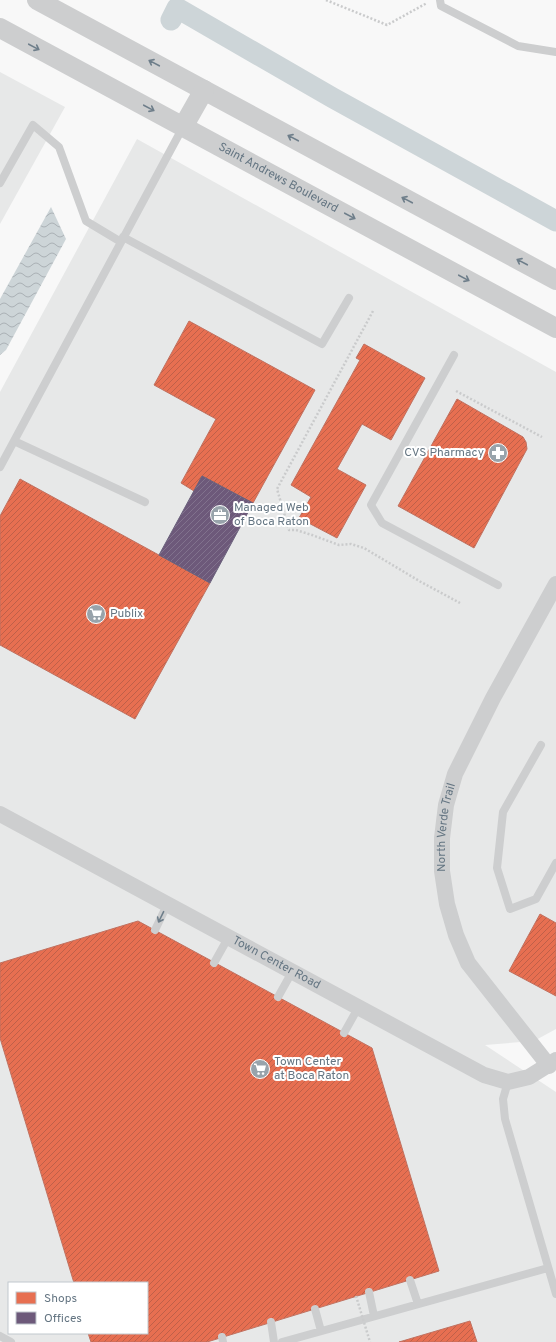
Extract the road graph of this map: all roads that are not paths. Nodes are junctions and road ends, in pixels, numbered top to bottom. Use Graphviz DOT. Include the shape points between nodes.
graph roads {
  1 [pos="37,0"];
  2 [pos="440,0"];
  3 [pos="0,28"];
  4 [pos="556,52"];
  5 [pos="204,90"];
  6 [pos="183,127"];
  7 [pos="0,183"];
  8 [pos="122,240"];
  9 [pos="556,280"];
  10 [pos="348,298"];
  11 [pos="556,328"];
  12 [pos="454,355"];
  13 [pos="14,441"];
  14 [pos="0,467"];
  15 [pos="145,502"];
  16 [pos="556,584"];
  17 [pos="498,585"];
  18 [pos="540,745"];
  19 [pos="0,814"];
  20 [pos="556,863"];
  21 [pos="553,877"];
  22 [pos="167,905"];
  23 [pos="154,930"];
  24 [pos="228,938"];
  25 [pos="214,963"];
  26 [pos="292,972"];
  27 [pos="278,997"];
  28 [pos="358,1008"];
  29 [pos="344,1033"];
  30 [pos="552,1063"];
  31 [pos="508,1082"];
  32 [pos="548,1268"];
  33 [pos="410,1280"];
  34 [pos="369,1292"];
  35 [pos="556,1294"];
  36 [pos="418,1304"];
  37 [pos="315,1309"];
  38 [pos="374,1316"];
  39 [pos="271,1322"];
  40 [pos="321,1331"];
  41 [pos="0,1336"];
  42 [pos="11,1342"];
  43 [pos="274,1342"];
  44 [pos="282,1342"];
  5 -- 1 [label="street, one-way"];
  2 -- 4 [label="lane" via="441,6 518,46"];
  3 -- 6 [label="street, Saint Andrews Boulevard, one-way"];
  5 -- 6 [label="street"];
  9 -- 5 [label="street, one-way"];
  6 -- 8 [label="lane"];
  6 -- 11 [label="street, Saint Andrews Boulevard, one-way"];
  7 -- 8 [label="lane" via="33,125 59,147 86,221"];
  8 -- 10 [label="lane" via="322,344"];
  8 -- 13 [label="lane"];
  12 -- 17 [label="lane" via="371,505 382,523"];
  13 -- 14 [label="lane"];
  13 -- 15 [label="lane"];
  16 -- 30 [label="street, North Verde Trail" via="455,774 446,805 442,838 442,871 447,904 468,963"];
  18 -- 21 [label="lane" via="503,812 497,868 510,910 536,899"];
  19 -- 22 [label="street, Town Center Road"];
  20 -- 21 [label="lane"];
  22 -- 23 [label="lane, one-way"];
  22 -- 24 [label="street, Town Center Road"];
  24 -- 25 [label="lane"];
  24 -- 26 [label="street, Town Center Road"];
  26 -- 27 [label="lane"];
  26 -- 28 [label="street, Town Center Road"];
  28 -- 29 [label="lane"];
  28 -- 31 [label="street, Town Center Road" via="479,1073"];
  30 -- 31 [label="street" via="529,1077"];
  31 -- 32 [label="lane" via="504,1099 505,1119"];
  32 -- 35 [label="lane"];
  32 -- 36 [label="lane"];
  33 -- 36 [label="lane"];
  34 -- 38 [label="lane"];
  36 -- 38 [label="lane"];
  37 -- 40 [label="lane"];
  38 -- 40 [label="lane"];
  39 -- 43 [label="lane"];
  40 -- 44 [label="lane"];
  41 -- 42 [label="lane"];
}
